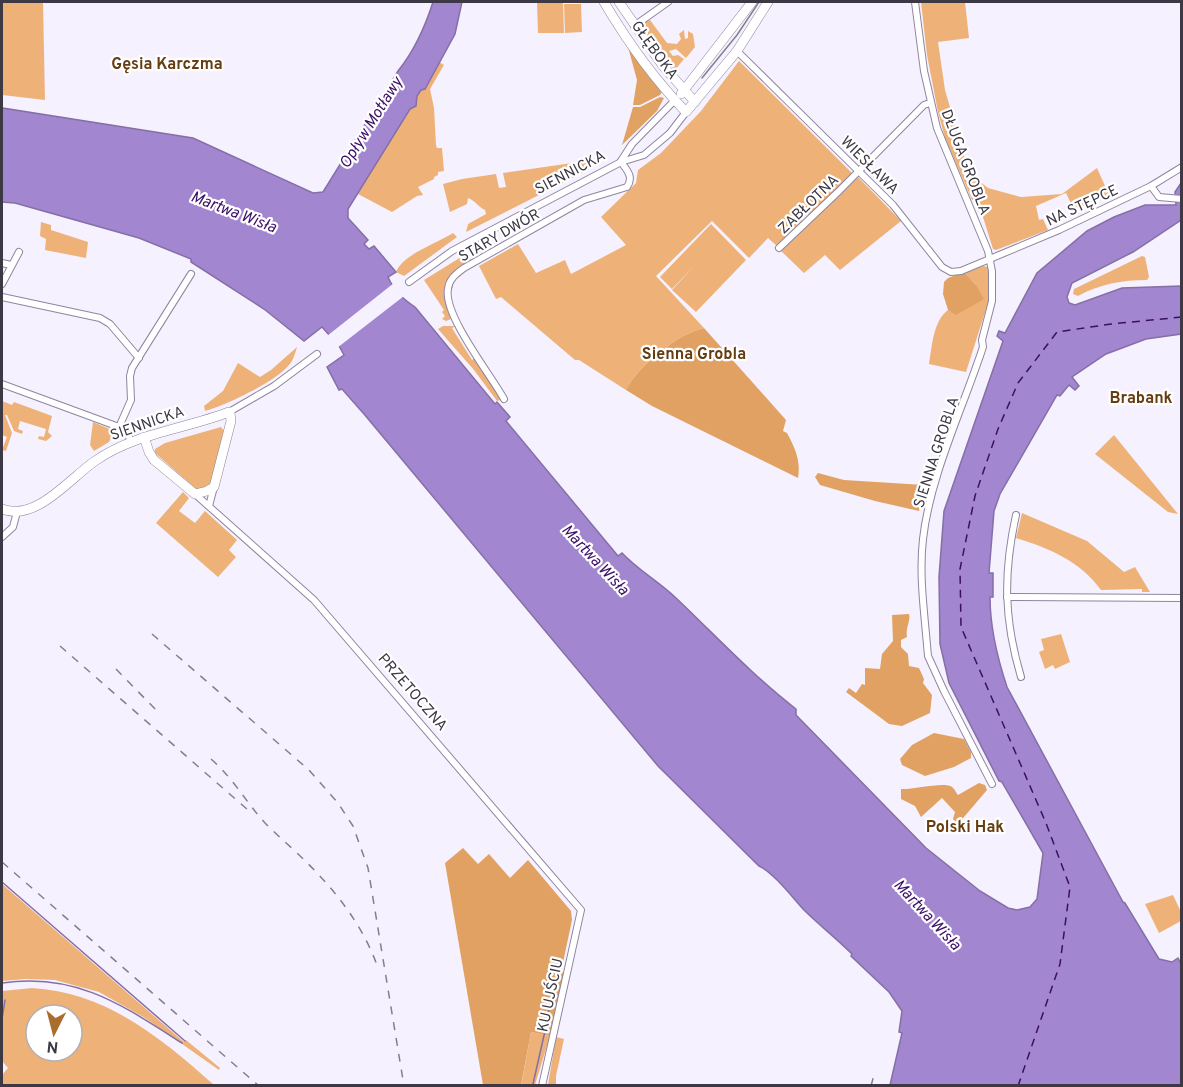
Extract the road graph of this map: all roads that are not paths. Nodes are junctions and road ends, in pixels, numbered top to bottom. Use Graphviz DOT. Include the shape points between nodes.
graph roads {
  1 [pos="604,2"];
  2 [pos="619,2"];
  3 [pos="668,2"];
  4 [pos="752,2"];
  5 [pos="768,2"];
  6 [pos="915,2"];
  7 [pos="632,23"];
  8 [pos="620,27"];
  9 [pos="737,51"];
  10 [pos="684,90"];
  11 [pos="675,100"];
  12 [pos="695,102"];
  13 [pos="930,103"];
  14 [pos="686,112"];
  15 [pos="621,162"];
  16 [pos="1182,168"];
  17 [pos="860,171"];
  18 [pos="1151,186"];
  19 [pos="1179,199"];
  20 [pos="778,248"];
  21 [pos="19,252"];
  22 [pos="990,259"];
  23 [pos="2,263"];
  24 [pos="11,265"];
  25 [pos="191,274"];
  26 [pos="409,282"];
  27 [pos="2,284"];
  28 [pos="2,297"];
  29 [pos="316,354"];
  30 [pos="139,358"];
  31 [pos="2,384"];
  32 [pos="504,399"];
  33 [pos="229,412"];
  34 [pos="119,427"];
  35 [pos="144,437"];
  36 [pos="131,441"];
  37 [pos="214,487"];
  38 [pos="195,494"];
  39 [pos="209,506"];
  40 [pos="2,509"];
  41 [pos="17,512"];
  42 [pos="1016,515"];
  43 [pos="2,537"];
  44 [pos="1007,597"];
  45 [pos="1182,598"];
  46 [pos="1021,678"];
  47 [pos="992,784"];
  48 [pos="580,909"];
  49 [pos="542,1086"];
  1 -- 8 [label="street, GŁĘBOKA"];
  2 -- 7 [label="street, GŁĘBOKA"];
  3 -- 7 [label="street"];
  4 -- 10 [label="street, SIENNICKA"];
  5 -- 9 [label="street, SIENNICKA"];
  6 -- 13 [label="street, DŁUGA GROBLA"];
  7 -- 8 [label="street"];
  7 -- 10 [label="street, GŁĘBOKA"];
  8 -- 11 [label="street, GŁĘBOKA"];
  9 -- 12 [label="street, SIENNICKA"];
  9 -- 17 [label="street, WIESŁAWA"];
  10 -- 11 [label="street, SIENNICKA"];
  10 -- 12 [label="street, GŁĘBOKA"];
  11 -- 14 [label="street, GŁĘBOKA"];
  11 -- 15 [label="street, SIENNICKA" via="632,144"];
  12 -- 14 [label="street, SIENNICKA"];
  13 -- 17 [label="street, ZABŁOTNA"];
  13 -- 22 [label="street, DŁUGA GROBLA"];
  14 -- 15 [label="street, SIENNICKA" via="670,133 644,155"];
  15 -- 26 [label="street, SIENNICKA" via="462,246"];
  15 -- 32 [label="street, STARY DWÓR" via="630,177 627,187 584,200 464,268 450,281 450,311"];
  16 -- 18 [label="street, NA STĘPCE"];
  17 -- 20 [label="street, ZABŁOTNA"];
  17 -- 22 [label="street, WIESŁAWA" via="947,271 962,271"];
  18 -- 19 [label="street" via="1158,196"];
  18 -- 22 [label="street, NA STĘPCE"];
  21 -- 24 [label="street"];
  22 -- 47 [label="street, SIENNA GROBLA" via="993,287 983,347 932,494 922,564 928,656"];
  23 -- 24 [label="street"];
  24 -- 27 [label="street"];
  25 -- 30 [label="street"];
  28 -- 30 [label="street" via="100,318"];
  29 -- 33 [label="street, SIENNICKA" via="274,386"];
  30 -- 34 [label="street" via="130,373 129,407"];
  31 -- 34 [label="street"];
  33 -- 35 [label="street, SIENNICKA"];
  33 -- 37 [label="street" via="231,421"];
  34 -- 36 [label="street"];
  35 -- 36 [label="street, SIENNICKA"];
  35 -- 38 [label="street, PRZETOCZNA" via="154,460"];
  36 -- 41 [label="street, SIENNICKA" via="93,462 39,505"];
  37 -- 38 [label="street"];
  37 -- 39 [label="street"];
  38 -- 39 [label="street, PRZETOCZNA"];
  39 -- 48 [label="street, PRZETOCZNA" via="314,600"];
  40 -- 41 [label="street"];
  41 -- 43 [label="street" via="13,527"];
  42 -- 44 [label="street" via="1008,556"];
  44 -- 45 [label="street"];
  44 -- 46 [label="street" via="1012,648"];
  48 -- 49 [label="street, KU UJŚCIU"];
}
